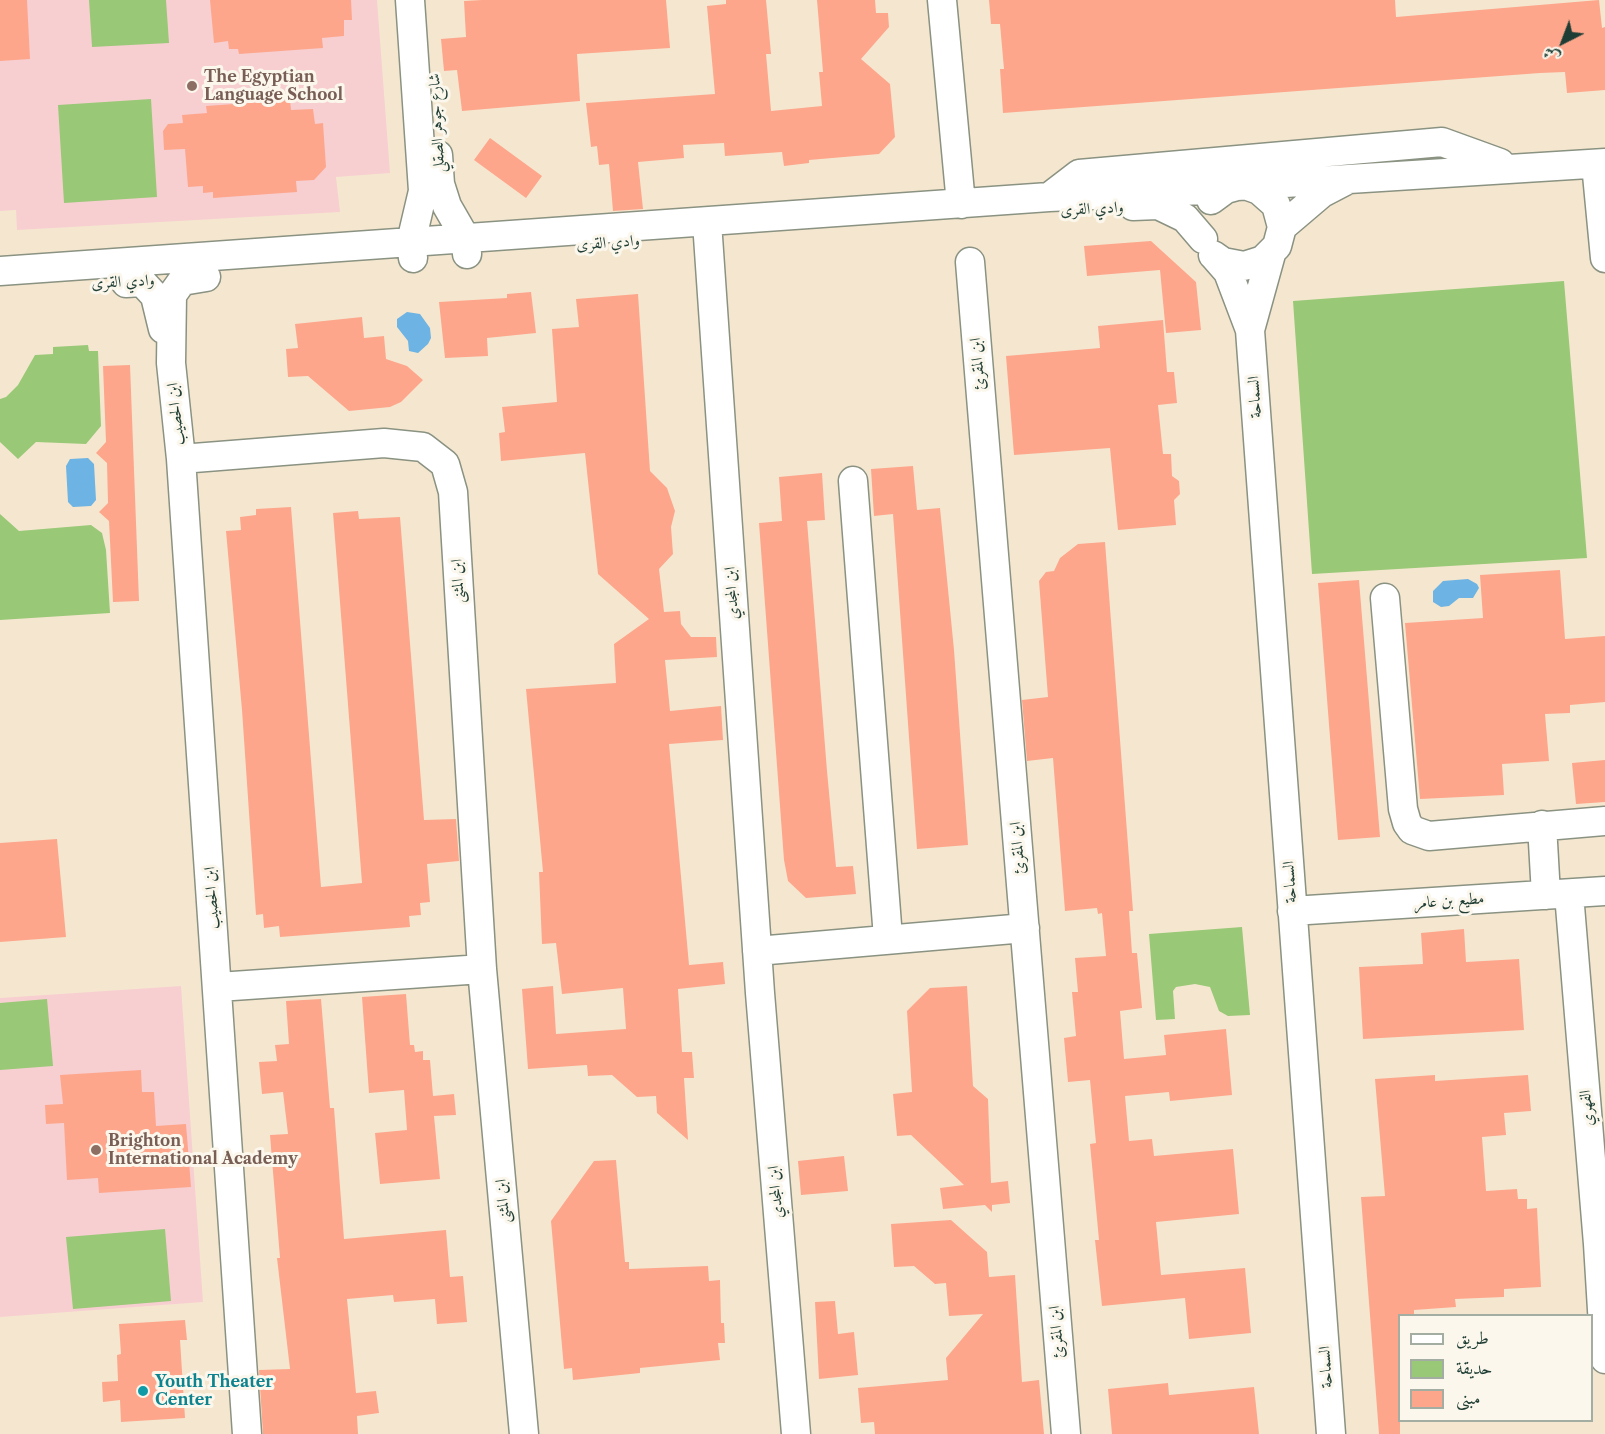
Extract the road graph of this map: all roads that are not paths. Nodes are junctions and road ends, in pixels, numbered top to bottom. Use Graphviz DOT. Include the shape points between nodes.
graph roads {
  1 [pos="410,0"];
  2 [pos="430,0"];
  3 [pos="942,0"];
  4 [pos="1600,163"];
  5 [pos="1510,167"];
  6 [pos="1350,178"];
  7 [pos="1237,187"];
  8 [pos="1049,196"];
  9 [pos="961,204"];
  10 [pos="1282,227"];
  11 [pos="708,229"];
  12 [pos="466,246"];
  13 [pos="1209,248"];
  14 [pos="412,250"];
  15 [pos="1271,254"];
  16 [pos="1605,258"];
  17 [pos="970,262"];
  18 [pos="0,271"];
  19 [pos="206,277"];
  20 [pos="126,283"];
  21 [pos="0,288"];
  22 [pos="1250,330"];
  23 [pos="171,363"];
  24 [pos="181,459"];
  25 [pos="853,481"];
  26 [pos="1385,598"];
  27 [pos="1605,821"];
  28 [pos="1542,825"];
  29 [pos="1605,891"];
  30 [pos="1558,894"];
  31 [pos="1292,911"];
  32 [pos="1025,928"];
  33 [pos="888,938"];
  34 [pos="757,951"];
  35 [pos="482,969"];
  36 [pos="218,987"];
  37 [pos="1602,1243"];
  38 [pos="1605,1359"];
  39 [pos="248,1434"];
  40 [pos="524,1434"];
  41 [pos="796,1434"];
  42 [pos="1065,1434"];
  43 [pos="1331,1434"];
  1 -- 14 [label="street, شارع جوهر الصقلي" via="423,190"];
  2 -- 12 [label="street, شارع جوهر الصقلي" via="440,184"];
  3 -- 9 [label="street"];
  4 -- 5 [label="street, وادي القرى"];
  4 -- 16 [label="street"];
  5 -- 6 [label="street, وادي القرى"];
  5 -- 8 [label="street, وادي القرى" via="1442,142 1079,174"];
  6 -- 7 [label="street, وادي القرى"];
  6 -- 10 [label="street, وادي القرى" via="1322,193"];
  7 -- 8 [label="street, وادي القرى"];
  7 -- 10 [label="street" via="1269,196 1281,216"];
  7 -- 13 [label="street" via="1217,194 1204,209 1201,229"];
  8 -- 9 [label="street, وادي القرى"];
  9 -- 11 [label="street, وادي القرى"];
  10 -- 15 [label="street"];
  11 -- 12 [label="street, وادي القرى"];
  11 -- 13 [label="street, وادي القرى" via="1158,205 1185,218"];
  11 -- 34 [label="street, ابن المجدي"];
  12 -- 14 [label="street, وادي القرى"];
  13 -- 15 [label="street" via="1223,262 1244,266 1254,265"];
  13 -- 22 [label="street, السماحة" via="1228,272"];
  14 -- 18 [label="street, وادي القرى"];
  14 -- 19 [label="street, وادي القرى"];
  15 -- 22 [label="street, السماحة"];
  17 -- 32 [label="street, ابن المقرئ"];
  19 -- 20 [label="street, وادي القرى"];
  19 -- 23 [label="street, ابن الحصيب" via="182,281 172,295"];
  20 -- 21 [label="street, وادي القرى"];
  20 -- 23 [label="street, ابن الحصيب" via="142,282 155,296"];
  22 -- 31 [label="street, السماحة"];
  23 -- 24 [label="street, ابن الحصيب"];
  24 -- 35 [label="street, ابن المثنى" via="384,443 423,447 445,464 454,508"];
  24 -- 36 [label="street, ابن الحصيب"];
  25 -- 33 [label="street"];
  26 -- 28 [label="street" via="1407,824 1418,834 1429,836"];
  27 -- 28 [label="street"];
  28 -- 30 [label="street, الفهري"];
  29 -- 30 [label="street, مطيع بن عامر"];
  30 -- 31 [label="street, مطيع بن عامر"];
  30 -- 37 [label="street, الفهري"];
  31 -- 43 [label="street, السماحة"];
  32 -- 33 [label="street"];
  32 -- 42 [label="street, ابن المقرئ"];
  33 -- 34 [label="street"];
  34 -- 41 [label="street, ابن المجدي"];
  35 -- 36 [label="street"];
  35 -- 40 [label="street, ابن المثنى"];
  36 -- 39 [label="street, ابن الحصيب"];
  37 -- 38 [label="street, الفهري"];
}
